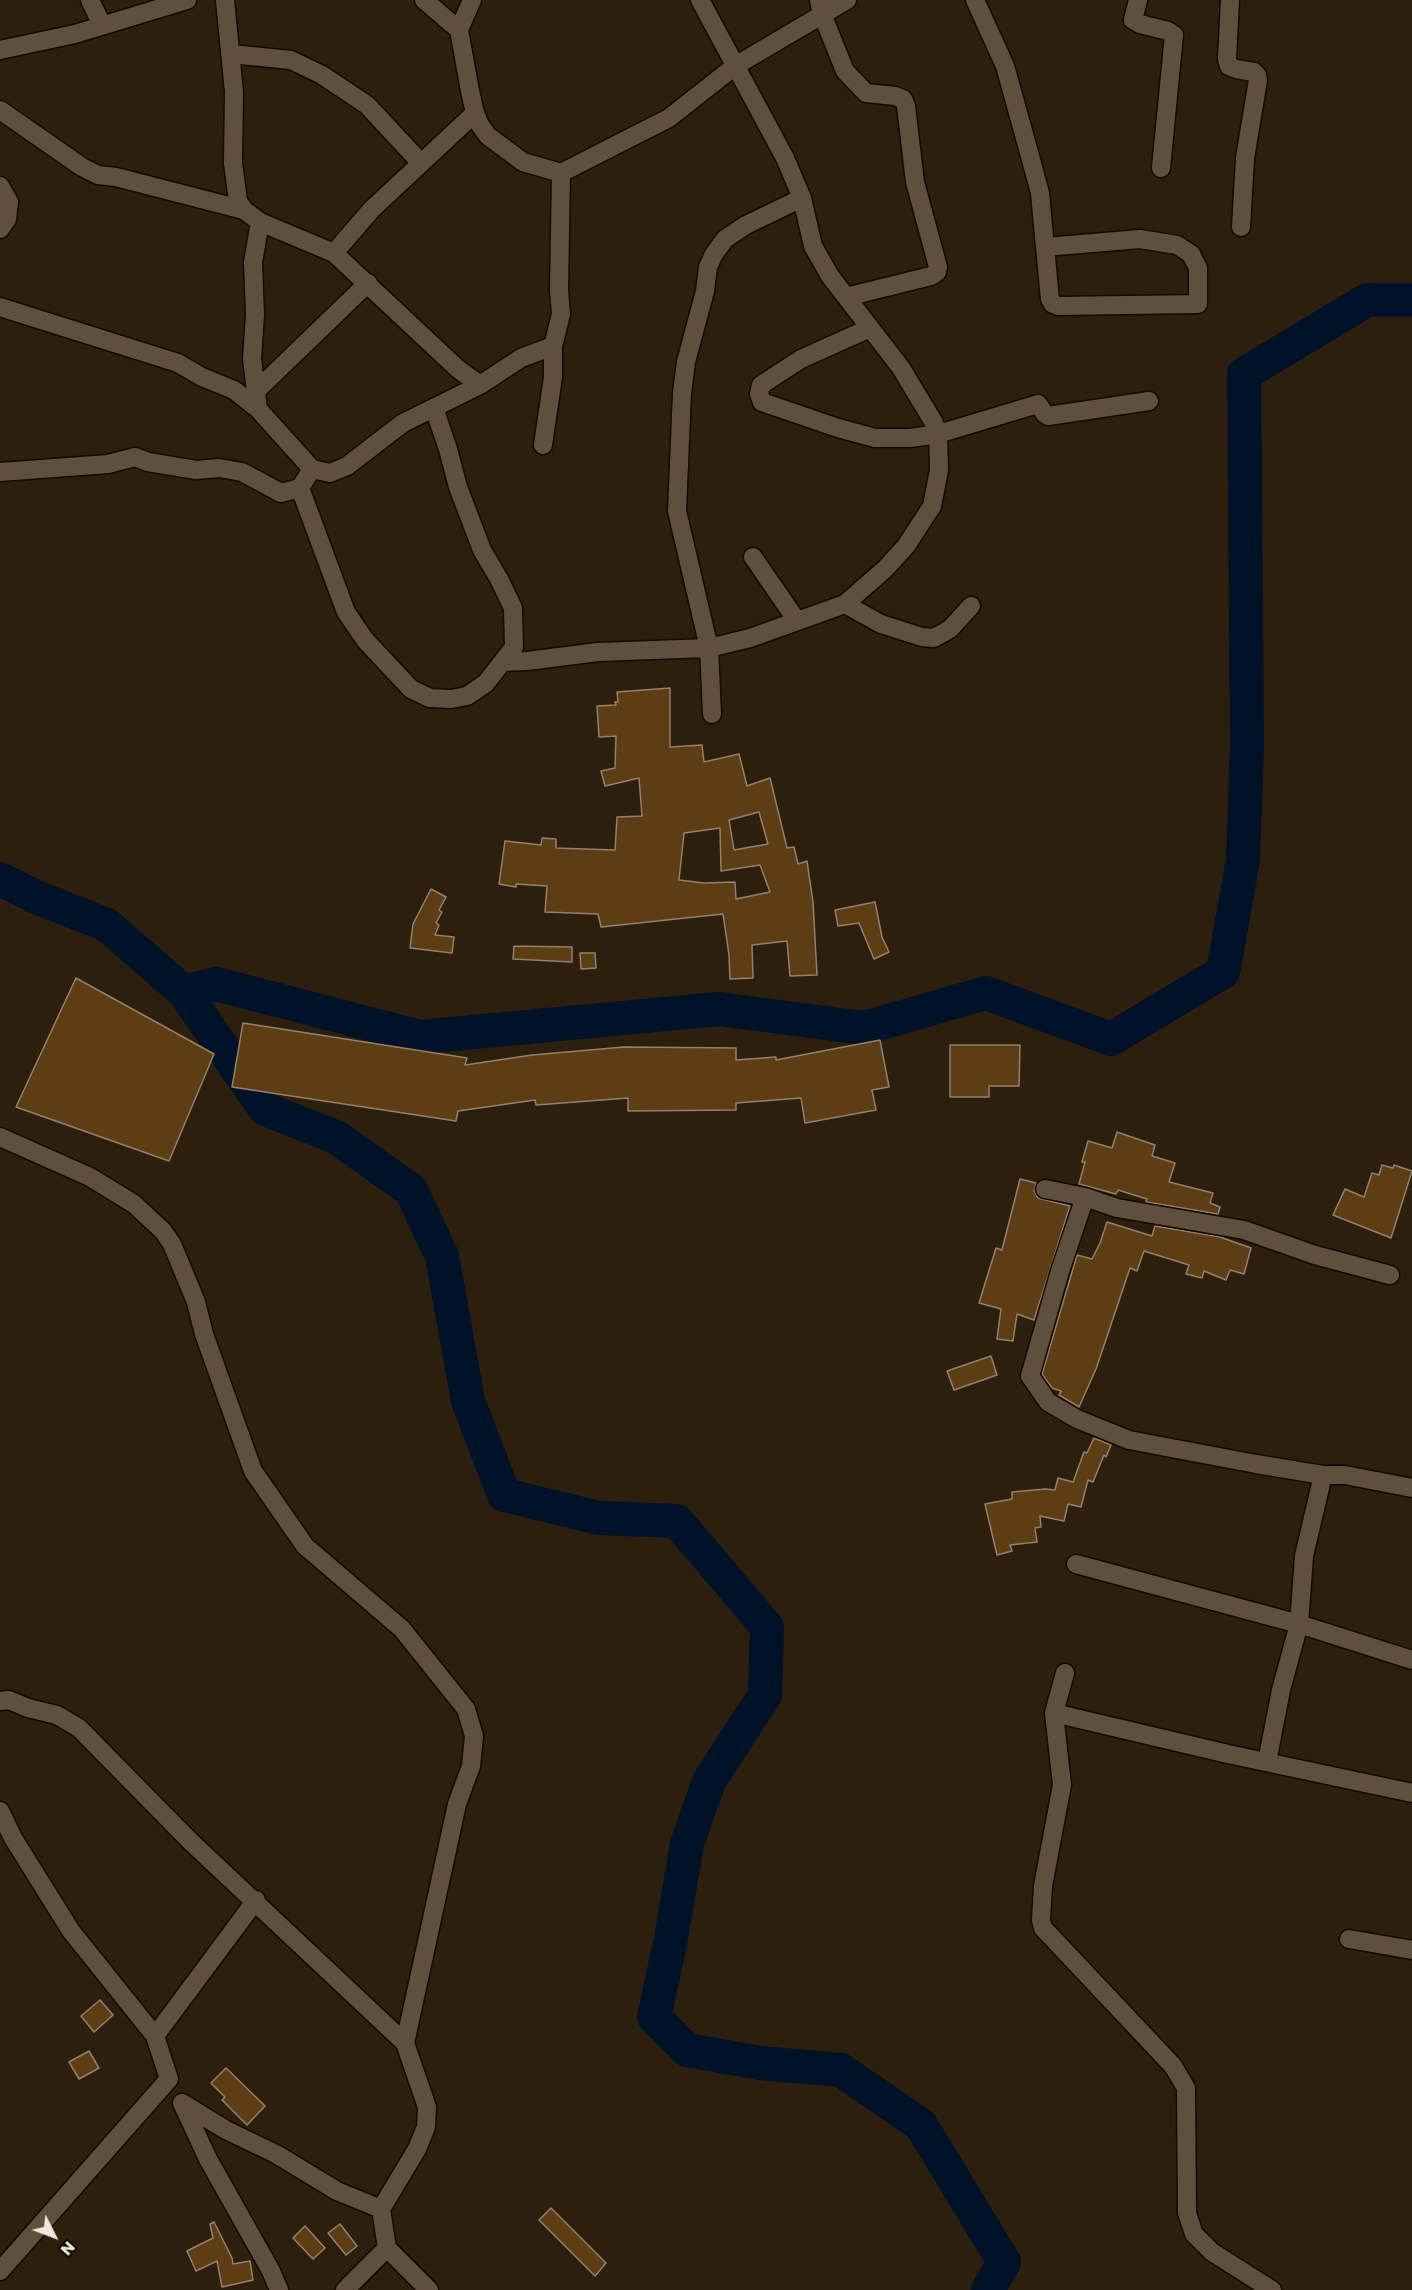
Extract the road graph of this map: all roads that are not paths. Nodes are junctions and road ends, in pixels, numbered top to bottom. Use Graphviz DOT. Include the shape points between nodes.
graph roads {
  1 [pos="90,0"];
  2 [pos="187,0"];
  3 [pos="225,0"];
  4 [pos="424,0"];
  5 [pos="472,0"];
  6 [pos="700,0"];
  7 [pos="847,0"];
  8 [pos="975,0"];
  9 [pos="1137,0"];
  10 [pos="1230,0"];
  11 [pos="821,7"];
  12 [pos="102,25"];
  13 [pos="459,30"];
  14 [pos="0,50"];
  15 [pos="231,54"];
  16 [pos="735,66"];
  17 [pos="0,110"];
  18 [pos="475,113"];
  19 [pos="420,162"];
  20 [pos="1161,168"];
  21 [pos="561,173"];
  22 [pos="0,186"];
  23 [pos="802,198"];
  24 [pos="244,210"];
  25 [pos="260,222"];
  26 [pos="1241,227"];
  27 [pos="0,229"];
  28 [pos="1045,247"];
  29 [pos="334,253"];
  30 [pos="368,283"];
  31 [pos="846,297"];
  32 [pos="0,307"];
  33 [pos="870,328"];
  34 [pos="553,346"];
  35 [pos="480,385"];
  36 [pos="256,390"];
  37 [pos="1149,401"];
  38 [pos="434,408"];
  39 [pos="258,409"];
  40 [pos="938,434"];
  41 [pos="543,445"];
  42 [pos="3,469"];
  43 [pos="312,469"];
  44 [pos="300,489"];
  45 [pos="753,557"];
  46 [pos="845,604"];
  47 [pos="971,606"];
  48 [pos="797,621"];
  49 [pos="709,648"];
  50 [pos="504,662"];
  51 [pos="712,714"];
  52 [pos="0,1137"];
  53 [pos="1045,1189"];
  54 [pos="1085,1197"];
  55 [pos="1390,1275"];
  56 [pos="1323,1475"];
  57 [pos="1412,1488"];
  58 [pos="1076,1564"];
  59 [pos="1299,1624"];
  60 [pos="1412,1660"];
  61 [pos="1065,1673"];
  62 [pos="0,1701"];
  63 [pos="1054,1713"];
  64 [pos="1267,1762"];
  65 [pos="1412,1793"];
  66 [pos="0,1811"];
  67 [pos="256,1900"];
  68 [pos="1349,1939"];
  69 [pos="1412,1950"];
  70 [pos="155,2036"];
  71 [pos="405,2043"];
  72 [pos="169,2079"];
  73 [pos="182,2103"];
  74 [pos="381,2209"];
  75 [pos="387,2248"];
  76 [pos="0,2271"];
  77 [pos="279,2290"];
  78 [pos="345,2290"];
  79 [pos="429,2290"];
  80 [pos="1272,2290"];
  1 -- 12 [label="street"];
  2 -- 12 [label="street"];
  3 -- 15 [label="street"];
  4 -- 13 [label="street"];
  5 -- 13 [label="street"];
  6 -- 16 [label="street"];
  7 -- 11 [label="street"];
  8 -- 28 [label="street" via="1012,88 1040,193"];
  9 -- 20 [label="street" via="1133,20 1174,35"];
  10 -- 26 [label="street" via="1229,66 1254,72 1258,80 1245,158"];
  11 -- 16 [label="street"];
  11 -- 31 [label="street" via="845,71 866,93 903,99 915,182 938,267 931,276"];
  12 -- 14 [label="street"];
  13 -- 18 [label="street"];
  15 -- 19 [label="street" via="291,60 322,75 367,105"];
  15 -- 24 [label="street" via="233,163 238,201"];
  16 -- 21 [label="street" via="669,118"];
  16 -- 23 [label="street"];
  17 -- 24 [label="street" via="98,175"];
  18 -- 19 [label="street"];
  18 -- 21 [label="street" via="488,136 523,162"];
  19 -- 29 [label="street"];
  21 -- 34 [label="street" via="561,314"];
  22 -- 27 [label="street" via="9,202 7,219"];
  23 -- 31 [label="street" via="813,246"];
  23 -- 49 [label="street" via="746,225 725,239 714,254 686,362 677,511"];
  24 -- 25 [label="street"];
  25 -- 29 [label="street"];
  25 -- 36 [label="street" via="253,262 252,359"];
  28 -- 28 [label="street" via="1140,239 1177,245 1191,254 1198,268 1198,304 1058,306 1050,299"];
  29 -- 30 [label="street"];
  30 -- 35 [label="street"];
  30 -- 36 [label="street"];
  31 -- 33 [label="street"];
  32 -- 39 [label="street" via="178,363 234,390"];
  33 -- 40 [label="street" via="921,399"];
  33 -- 40 [label="street" via="801,359 761,385 762,402 875,438"];
  34 -- 35 [label="street" via="521,358"];
  34 -- 41 [label="street" via="553,377"];
  35 -- 38 [label="street"];
  36 -- 39 [label="street"];
  37 -- 40 [label="street" via="1048,416 1038,404"];
  38 -- 43 [label="street" via="403,423 347,466 330,473"];
  38 -- 50 [label="street" via="482,550 513,608 514,647"];
  39 -- 43 [label="street"];
  40 -- 46 [label="street" via="939,470 932,506 906,546"];
  42 -- 44 [label="street" via="108,464 135,457 180,468 242,472 281,493"];
  43 -- 44 [label="street"];
  44 -- 50 [label="street" via="346,612 365,640 411,689 430,699 467,696 486,683"];
  45 -- 48 [label="street"];
  46 -- 47 [label="street" via="881,624 934,638 950,629"];
  46 -- 48 [label="street"];
  48 -- 49 [label="street"];
  49 -- 50 [label="street" via="598,652"];
  49 -- 51 [label="street"];
  52 -- 71 [label="street" via="90,1177 134,1204 164,1230 196,1302 253,1471 305,1546 402,1629 466,1709 474,1736 471,1767 457,1804"];
  53 -- 54 [label="street"];
  54 -- 55 [label="street" via="1117,1208 1244,1230"];
  54 -- 56 [label="street" via="1030,1376 1047,1402 1129,1440"];
  56 -- 57 [label="street" via="1345,1475"];
  56 -- 59 [label="street" via="1304,1556"];
  58 -- 59 [label="street"];
  59 -- 60 [label="street"];
  59 -- 64 [label="street"];
  61 -- 63 [label="street"];
  62 -- 67 [label="street" via="9,1700 57,1715 79,1728 190,1841"];
  63 -- 64 [label="street"];
  63 -- 80 [label="street" via="1062,1785 1043,1886 1043,1928 1173,2066 1186,2088 1187,2213 1194,2234 1212,2252"];
  64 -- 65 [label="street"];
  66 -- 70 [label="street" via="71,1931"];
  67 -- 70 [label="street"];
  67 -- 71 [label="street"];
  68 -- 69 [label="street"];
  70 -- 72 [label="street"];
  71 -- 74 [label="street" via="427,2107 426,2127 417,2150"];
  72 -- 73 [label="street"];
  72 -- 76 [label="street"];
  73 -- 74 [label="street" via="337,2191"];
  73 -- 77 [label="street"];
  74 -- 75 [label="street"];
  75 -- 78 [label="street"];
  75 -- 79 [label="street"];
}
